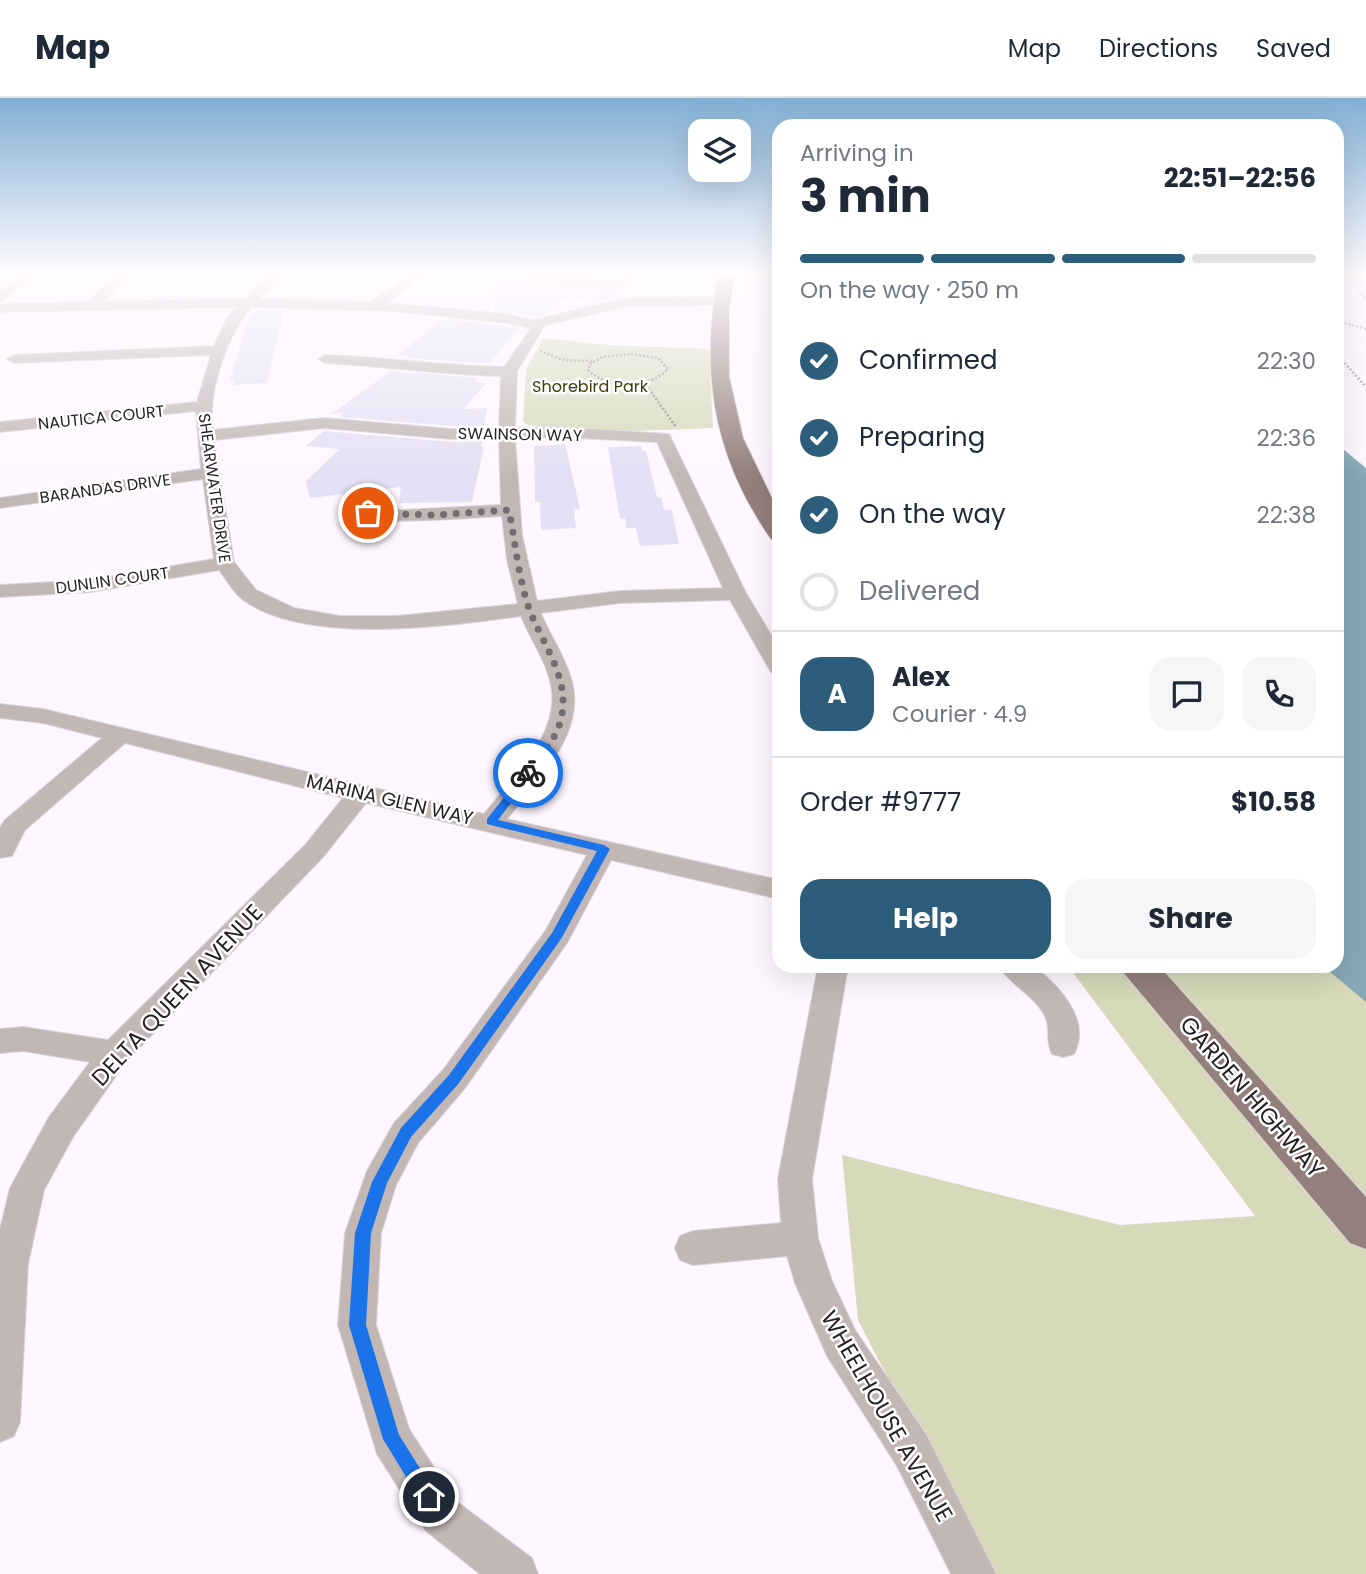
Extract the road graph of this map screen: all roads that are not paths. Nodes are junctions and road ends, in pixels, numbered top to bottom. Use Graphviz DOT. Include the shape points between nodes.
graph roads {
  1 [pos="223,340"];
  2 [pos="528,340"];
  3 [pos="718,340"];
  4 [pos="219,350"];
  5 [pos="14,359"];
  6 [pos="325,359"];
  7 [pos="510,372"];
  8 [pos="203,407"];
  9 [pos="0,427"];
  10 [pos="506,433"];
  11 [pos="205,436"];
  12 [pos="210,473"];
  13 [pos="0,503"];
  14 [pos="357,510"];
  15 [pos="509,510"];
  16 [pos="772,521"];
  17 [pos="224,563"];
  18 [pos="0,591"];
  19 [pos="736,593"];
  20 [pos="529,608"];
  21 [pos="772,655"];
  22 [pos="0,711"];
  23 [pos="121,734"];
  24 [pos="360,794"];
  25 [pos="491,822"];
  26 [pos="3,849"];
  27 [pos="604,849"];
  28 [pos="772,888"];
  29 [pos="832,973"];
  30 [pos="1022,973"];
  31 [pos="1143,973"];
  32 [pos="0,1041"];
  33 [pos="1063,1045"];
  34 [pos="114,1054"];
  35 [pos="1366,1229"];
  36 [pos="800,1237"];
  37 [pos="692,1248"];
  38 [pos="0,1422"];
  39 [pos="516,1574"];
  40 [pos="974,1574"];
  1 -- 4 [label="street, SHEARWATER DRIVE"];
  2 -- 7 [label="street"];
  3 -- 16 [label="main road" via="717,364 726,421"];
  4 -- 5 [label="street"];
  4 -- 8 [label="street, SHEARWATER DRIVE"];
  6 -- 7 [label="street"];
  7 -- 10 [label="street"];
  8 -- 9 [label="street, NAUTICA COURT"];
  8 -- 11 [label="street, SHEARWATER DRIVE"];
  10 -- 11 [label="street, SWAINSON WAY" via="451,434 324,423"];
  10 -- 15 [label="street"];
  10 -- 19 [label="street, SWAINSON WAY" via="663,437"];
  11 -- 12 [label="street, SHEARWATER DRIVE"];
  12 -- 13 [label="street, BARANDAS DRIVE"];
  12 -- 17 [label="street, SHEARWATER DRIVE"];
  14 -- 15 [label="street" via="400,516"];
  15 -- 20 [label="street"];
  17 -- 18 [label="street, DUNLIN COURT" via="90,586"];
  17 -- 20 [label="street, SHEARWATER DRIVE" via="229,577 256,600 285,612 335,622 388,624"];
  19 -- 20 [label="street, SHEARWATER DRIVE" via="603,598"];
  19 -- 21 [label="street"];
  20 -- 25 [label="street" via="563,685 563,716 555,735"];
  22 -- 23 [label="street, MARINA GLEN WAY"];
  23 -- 24 [label="street, MARINA GLEN WAY"];
  23 -- 26 [label="street" via="14,826"];
  24 -- 25 [label="street, MARINA GLEN WAY"];
  24 -- 34 [label="street, DELTA QUEEN AVENUE" via="315,850"];
  25 -- 27 [label="street, MARINA GLEN WAY"];
  27 -- 28 [label="street, MARINA GLEN WAY"];
  27 -- 39 [label="street" via="557,936 454,1079 406,1133 379,1182 363,1233 357,1325 392,1439 441,1516"];
  29 -- 36 [label="street, WHEELHOUSE AVENUE" via="795,1179"];
  30 -- 33 [label="street" via="1055,1009 1064,1026"];
  31 -- 35 [label="main road, GARDEN HIGHWAY"];
  32 -- 34 [label="street" via="23,1039"];
  34 -- 38 [label="street, DELTA QUEEN AVENUE" via="61,1127 27,1188 10,1264"];
  36 -- 37 [label="street"];
  36 -- 40 [label="street, WHEELHOUSE AVENUE" via="814,1283 841,1343 912,1451"];
}
